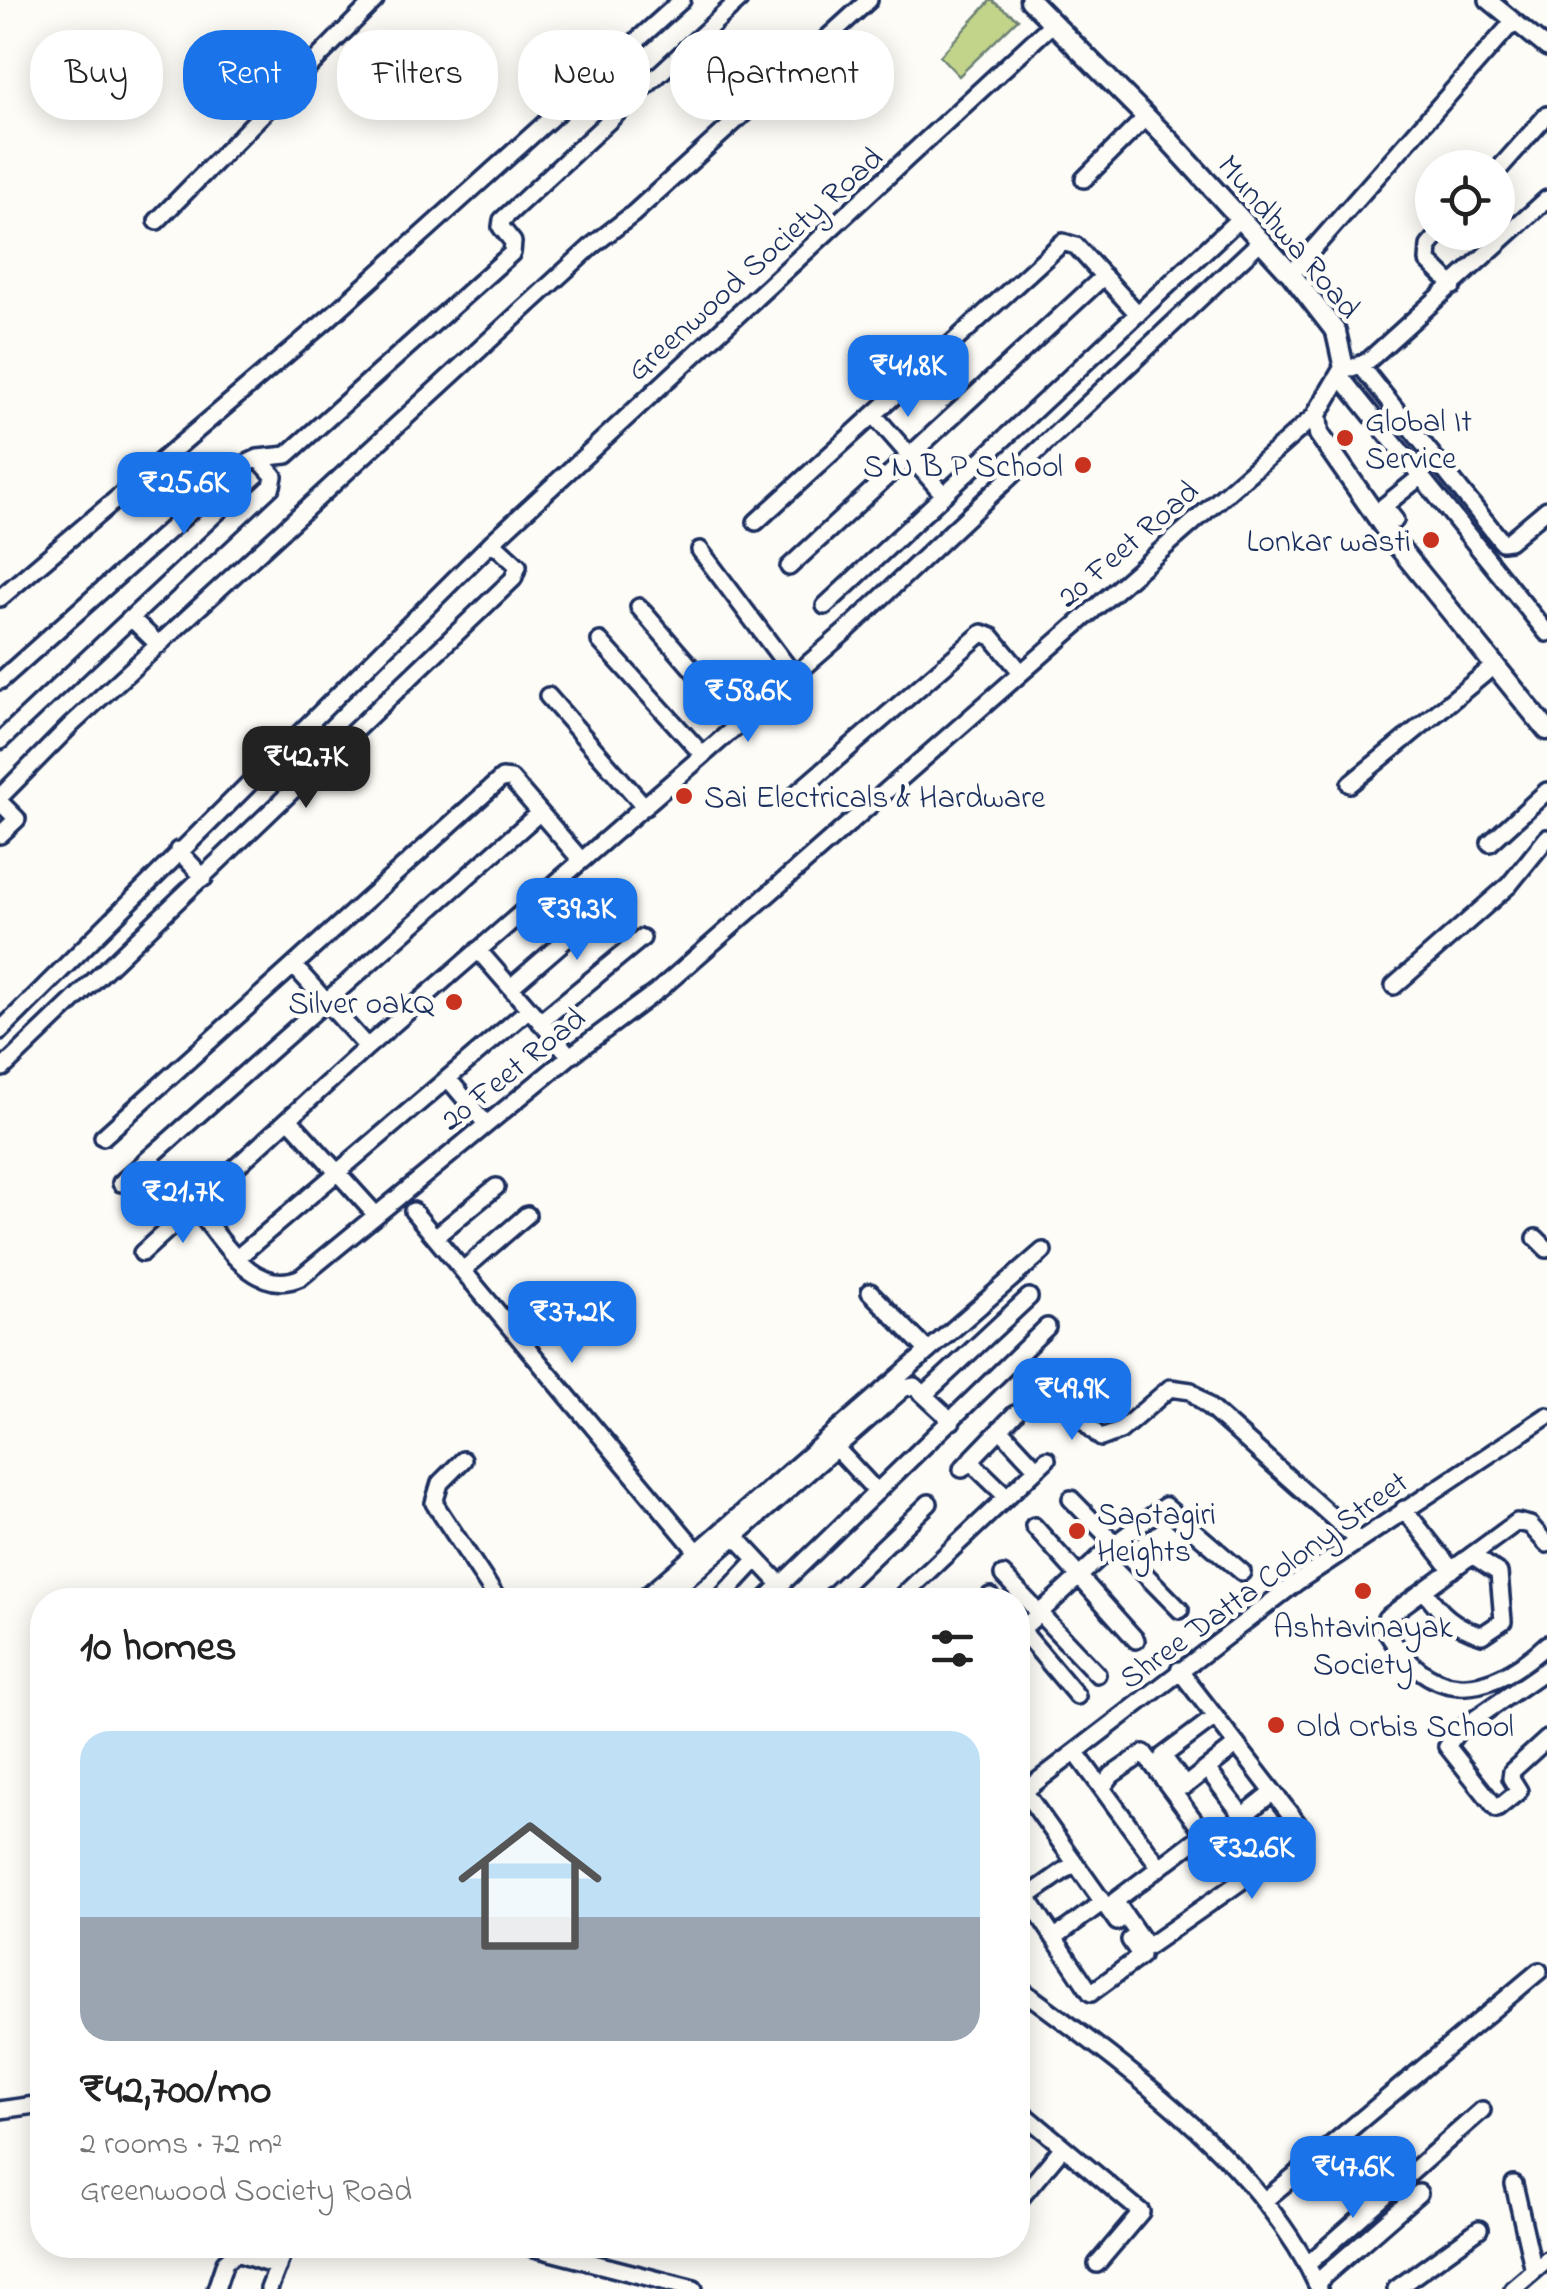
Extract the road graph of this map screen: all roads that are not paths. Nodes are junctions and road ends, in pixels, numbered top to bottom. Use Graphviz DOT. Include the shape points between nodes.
graph roads {
  1 [pos="375,0"];
  2 [pos="682,0"];
  3 [pos="739,0"];
  4 [pos="869,0"];
  5 [pos="1030,0"];
  6 [pos="1488,0"];
  7 [pos="1514,22"];
  8 [pos="1053,23"];
  9 [pos="1547,48"];
  10 [pos="1547,114"];
  11 [pos="1146,116"];
  12 [pos="1515,151"];
  13 [pos="1084,179"];
  14 [pos="1547,198"];
  15 [pos="1240,218"];
  16 [pos="158,221"];
  17 [pos="1262,240"];
  18 [pos="1429,250"];
  19 [pos="1291,274"];
  20 [pos="1104,276"];
  21 [pos="1453,286"];
  22 [pos="1138,314"];
  23 [pos="1348,370"];
  24 [pos="1316,414"];
  25 [pos="874,415"];
  26 [pos="909,455"];
  27 [pos="258,458"];
  28 [pos="1420,476"];
  29 [pos="944,495"];
  30 [pos="1547,509"];
  31 [pos="1395,520"];
  32 [pos="756,522"];
  33 [pos="492,542"];
  34 [pos="700,550"];
  35 [pos="789,567"];
  36 [pos="0,598"];
  37 [pos="639,606"];
  38 [pos="825,606"];
  39 [pos="132,618"];
  40 [pos="1547,633"];
  41 [pos="600,641"];
  42 [pos="159,645"];
  43 [pos="1495,665"];
  44 [pos="1021,672"];
  45 [pos="793,674"];
  46 [pos="0,681"];
  47 [pos="548,696"];
  48 [pos="739,724"];
  49 [pos="1547,730"];
  50 [pos="0,741"];
  51 [pos="702,754"];
  52 [pos="1350,784"];
  53 [pos="1547,790"];
  54 [pos="798,792"];
  55 [pos="0,799"];
  56 [pos="645,807"];
  57 [pos="540,813"];
  58 [pos="0,835"];
  59 [pos="1547,838"];
  60 [pos="1490,843"];
  61 [pos="178,850"];
  62 [pos="581,860"];
  63 [pos="204,878"];
  64 [pos="599,911"];
  65 [pos="642,938"];
  66 [pos="478,950"];
  67 [pos="295,967"];
  68 [pos="1394,986"];
  69 [pos="510,987"];
  70 [pos="327,1001"];
  71 [pos="529,1009"];
  72 [pos="540,1022"];
  73 [pos="0,1031"];
  74 [pos="367,1048"];
  75 [pos="570,1056"];
  76 [pos="3,1068"];
  77 [pos="450,1081"];
  78 [pos="289,1119"];
  79 [pos="486,1124"];
  80 [pos="103,1137"];
  81 [pos="340,1175"];
  82 [pos="121,1183"];
  83 [pos="496,1187"];
  84 [pos="194,1206"];
  85 [pos="413,1211"];
  86 [pos="376,1214"];
  87 [pos="528,1215"];
  88 [pos="435,1238"];
  89 [pos="142,1252"];
  90 [pos="1043,1252"];
  91 [pos="238,1257"];
  92 [pos="462,1270"];
  93 [pos="870,1292"];
  94 [pos="1029,1297"];
  95 [pos="1047,1326"];
  96 [pos="928,1351"];
  97 [pos="1017,1356"];
  98 [pos="925,1394"];
  99 [pos="1015,1414"];
  100 [pos="1547,1416"];
  101 [pos="952,1420"];
  102 [pos="1000,1430"];
  103 [pos="835,1447"];
  104 [pos="462,1460"];
  105 [pos="878,1492"];
  106 [pos="1006,1496"];
  107 [pos="1071,1499"];
  108 [pos="929,1503"];
  109 [pos="1404,1509"];
  110 [pos="1034,1526"];
  111 [pos="735,1536"];
  112 [pos="1358,1540"];
  113 [pos="1547,1544"];
  114 [pos="1112,1545"];
  115 [pos="696,1550"];
  116 [pos="1472,1555"];
  117 [pos="756,1560"];
  118 [pos="1452,1570"];
  119 [pos="1242,1572"];
  120 [pos="1003,1575"];
  121 [pos="1077,1578"];
  122 [pos="780,1585"];
  123 [pos="490,1588"];
  124 [pos="655,1588"];
  125 [pos="676,1588"];
  126 [pos="730,1588"];
  127 [pos="777,1588"];
  128 [pos="840,1588"];
  129 [pos="910,1588"];
  130 [pos="1017,1588"];
  131 [pos="1424,1590"];
  132 [pos="1030,1601"];
  133 [pos="1040,1610"];
  134 [pos="1180,1610"];
  135 [pos="1030,1620"];
  136 [pos="1136,1640"];
  137 [pos="1030,1642"];
  138 [pos="1547,1644"];
  139 [pos="1547,1669"];
  140 [pos="1179,1670"];
  141 [pos="1097,1674"];
  142 [pos="1078,1696"];
  143 [pos="1216,1717"];
  144 [pos="1547,1739"];
  145 [pos="1238,1746"];
  146 [pos="1076,1753"];
  147 [pos="1207,1769"];
  148 [pos="1030,1787"];
  149 [pos="1102,1788"];
  150 [pos="1273,1792"];
  151 [pos="1030,1805"];
  152 [pos="1244,1816"];
  153 [pos="1204,1833"];
  154 [pos="1075,1862"];
  155 [pos="1160,1867"];
  156 [pos="1030,1894"];
  157 [pos="1103,1902"];
  158 [pos="1030,1903"];
  159 [pos="1054,1938"];
  160 [pos="1539,1971"];
  161 [pos="1030,1996"];
  162 [pos="30,2106"];
  163 [pos="0,2110"];
  164 [pos="1482,2110"];
  165 [pos="1030,2119"];
  166 [pos="1063,2147"];
  167 [pos="1514,2184"];
  168 [pos="1030,2187"];
  169 [pos="1419,2193"];
  170 [pos="1264,2201"];
  171 [pos="1479,2228"];
  172 [pos="230,2258"];
  173 [pos="249,2258"];
  174 [pos="281,2258"];
  175 [pos="574,2258"];
  176 [pos="1547,2260"];
  177 [pos="1098,2264"];
  178 [pos="1308,2264"];
  179 [pos="278,2267"];
  180 [pos="1534,2271"];
  181 [pos="1318,2286"];
  182 [pos="216,2289"];
  183 [pos="269,2289"];
  184 [pos="694,2289"];
  185 [pos="1396,2289"];
  186 [pos="1513,2289"];
  1 -- 16 [label="street"];
  2 -- 36 [label="street" via="266,373"];
  3 -- 27 [label="street" via="502,220 512,252 287,454"];
  4 -- 42 [label="street"];
  5 -- 8 [label="main road, Mundhwa Road"];
  6 -- 7 [label="street"];
  7 -- 9 [label="street"];
  7 -- 19 [label="street"];
  8 -- 11 [label="main road, Mundhwa Road"];
  8 -- 33 [label="street, Greenwood Society Road"];
  10 -- 12 [label="street"];
  11 -- 13 [label="street"];
  11 -- 15 [label="main road, Mundhwa Road"];
  14 -- 21 [label="street"];
  15 -- 17 [label="main road, Mundhwa Road"];
  15 -- 22 [label="street"];
  17 -- 19 [label="main road, Mundhwa Road"];
  17 -- 45 [label="street"];
  18 -- 21 [label="street" via="1428,261"];
  19 -- 23 [label="main road, Mundhwa Road" via="1336,332"];
  20 -- 22 [label="street"];
  20 -- 25 [label="street" via="1076,246 1063,242"];
  20 -- 26 [label="street"];
  21 -- 23 [label="street"];
  22 -- 29 [label="street"];
  23 -- 24 [label="main road"];
  23 -- 28 [label="street"];
  23 -- 30 [label="street" via="1502,542"];
  24 -- 43 [label="main road" via="1318,434 1382,525"];
  24 -- 44 [label="street, 20 Feet Road"];
  25 -- 26 [label="street"];
  25 -- 32 [label="street"];
  26 -- 29 [label="street"];
  26 -- 35 [label="street"];
  27 -- 39 [label="street" via="274,476 272,486"];
  27 -- 46 [label="street" via="210,492"];
  28 -- 31 [label="street" via="1384,506"];
  28 -- 40 [label="street"];
  29 -- 38 [label="street"];
  33 -- 61 [label="street, Greenwood Society Road"];
  33 -- 63 [label="street" via="518,566 513,579"];
  34 -- 45 [label="street"];
  37 -- 48 [label="street"];
  39 -- 42 [label="street"];
  39 -- 50 [label="street"];
  41 -- 51 [label="street"];
  42 -- 55 [label="street"];
  43 -- 49 [label="main road"];
  43 -- 52 [label="street"];
  44 -- 54 [label="street" via="982,633"];
  44 -- 75 [label="street, 20 Feet Road" via="660,989"];
  45 -- 48 [label="street"];
  47 -- 56 [label="street"];
  48 -- 51 [label="street"];
  51 -- 56 [label="street"];
  53 -- 60 [label="street"];
  55 -- 58 [label="street" via="16,819"];
  56 -- 62 [label="street"];
  57 -- 62 [label="street"];
  57 -- 67 [label="street" via="511,779 502,778"];
  57 -- 70 [label="street"];
  59 -- 68 [label="street" via="1509,884"];
  61 -- 63 [label="street"];
  61 -- 73 [label="street, Greenwood Society Road"];
  62 -- 66 [label="street"];
  63 -- 76 [label="street"];
  64 -- 69 [label="street"];
  65 -- 72 [label="street"];
  66 -- 69 [label="street"];
  66 -- 74 [label="street"];
  67 -- 70 [label="street"];
  67 -- 80 [label="street"];
  69 -- 71 [label="street"];
  70 -- 74 [label="street"];
  70 -- 82 [label="street"];
  71 -- 72 [label="street"];
  71 -- 77 [label="street"];
  72 -- 75 [label="street"];
  74 -- 78 [label="street"];
  75 -- 79 [label="street, 20 Feet Road"];
  77 -- 79 [label="street"];
  77 -- 81 [label="street"];
  78 -- 81 [label="street"];
  78 -- 84 [label="street"];
  79 -- 86 [label="street, 20 Feet Road"];
  81 -- 86 [label="street"];
  81 -- 91 [label="street"];
  83 -- 88 [label="street"];
  84 -- 89 [label="street"];
  84 -- 91 [label="street, 20 Feet Road"];
  85 -- 88 [label="street"];
  86 -- 91 [label="street, 20 Feet Road" via="288,1283 262,1280"];
  87 -- 92 [label="street"];
  88 -- 92 [label="street"];
  90 -- 96 [label="street"];
  92 -- 115 [label="street"];
  93 -- 96 [label="street"];
  94 -- 98 [label="street"];
  95 -- 97 [label="street"];
  96 -- 115 [label="street"];
  97 -- 101 [label="street"];
  97 -- 112 [label="street" via="1102,1438 1120,1432 1170,1388 1191,1391"];
  98 -- 101 [label="street"];
  98 -- 103 [label="street" via="904,1388"];
  99 -- 102 [label="street"];
  100 -- 109 [label="street, Shree Datta Colony Street"];
  101 -- 105 [label="street"];
  102 -- 106 [label="street" via="966,1465"];
  102 -- 106 [label="street" via="1042,1464"];
  103 -- 105 [label="street"];
  103 -- 111 [label="street"];
  104 -- 123 [label="street" via="436,1490 434,1503"];
  105 -- 122 [label="street"];
  106 -- 129 [label="street"];
  107 -- 114 [label="street"];
  108 -- 128 [label="street"];
  109 -- 112 [label="street, Shree Datta Colony Street"];
  109 -- 118 [label="street"];
  110 -- 121 [label="street"];
  111 -- 117 [label="street"];
  111 -- 125 [label="street"];
  112 -- 140 [label="street, Shree Datta Colony Street"];
  113 -- 116 [label="street" via="1530,1525 1517,1522"];
  114 -- 119 [label="street" via="1164,1506"];
  114 -- 121 [label="street"];
  114 -- 134 [label="street"];
  115 -- 124 [label="street"];
  116 -- 118 [label="street"];
  116 -- 131 [label="street" via="1499,1573 1503,1621 1482,1635 1470,1631 1442,1616"];
  117 -- 122 [label="street"];
  117 -- 126 [label="street"];
  118 -- 131 [label="street"];
  120 -- 130 [label="street"];
  121 -- 133 [label="street"];
  121 -- 136 [label="street"];
  122 -- 127 [label="street"];
  131 -- 138 [label="street" via="1383,1626 1410,1664 1427,1674 1475,1688 1510,1675"];
  132 -- 133 [label="street"];
  133 -- 135 [label="street"];
  133 -- 141 [label="street"];
  137 -- 142 [label="street"];
  139 -- 144 [label="street" via="1459,1730 1447,1746 1497,1809 1519,1791 1512,1771"];
  140 -- 143 [label="street"];
  140 -- 146 [label="street, Shree Datta Colony Street"];
  143 -- 145 [label="street"];
  143 -- 147 [label="street" via="1163,1756 1185,1786"];
  145 -- 147 [label="street"];
  145 -- 150 [label="street"];
  146 -- 148 [label="street, Shree Datta Colony Street"];
  146 -- 149 [label="street"];
  147 -- 152 [label="street"];
  149 -- 153 [label="street" via="1144,1753"];
  149 -- 155 [label="street"];
  150 -- 152 [label="street"];
  150 -- 152 [label="street" via="1299,1825 1245,1864 1220,1834"];
  151 -- 154 [label="street"];
  153 -- 155 [label="street"];
  153 -- 155 [label="street" via="1240,1882 1148,1947 1115,1901"];
  154 -- 156 [label="street"];
  154 -- 157 [label="street"];
  157 -- 159 [label="street"];
  157 -- 159 [label="street" via="1141,1956 1095,1992"];
  158 -- 159 [label="street"];
  160 -- 170 [label="street"];
  161 -- 170 [label="street" via="1179,2114"];
  162 -- 163 [label="street"];
  164 -- 178 [label="street"];
  165 -- 166 [label="street"];
  166 -- 168 [label="street"];
  166 -- 177 [label="street" via="1142,2212"];
  167 -- 180 [label="street"];
  169 -- 181 [label="street"];
  170 -- 178 [label="street"];
  171 -- 185 [label="street"];
  172 -- 182 [label="street"];
  173 -- 179 [label="street"];
  174 -- 179 [label="street"];
  175 -- 184 [label="street"];
  176 -- 180 [label="street"];
  178 -- 181 [label="street"];
  179 -- 183 [label="street"];
  180 -- 186 [label="street"];
}
